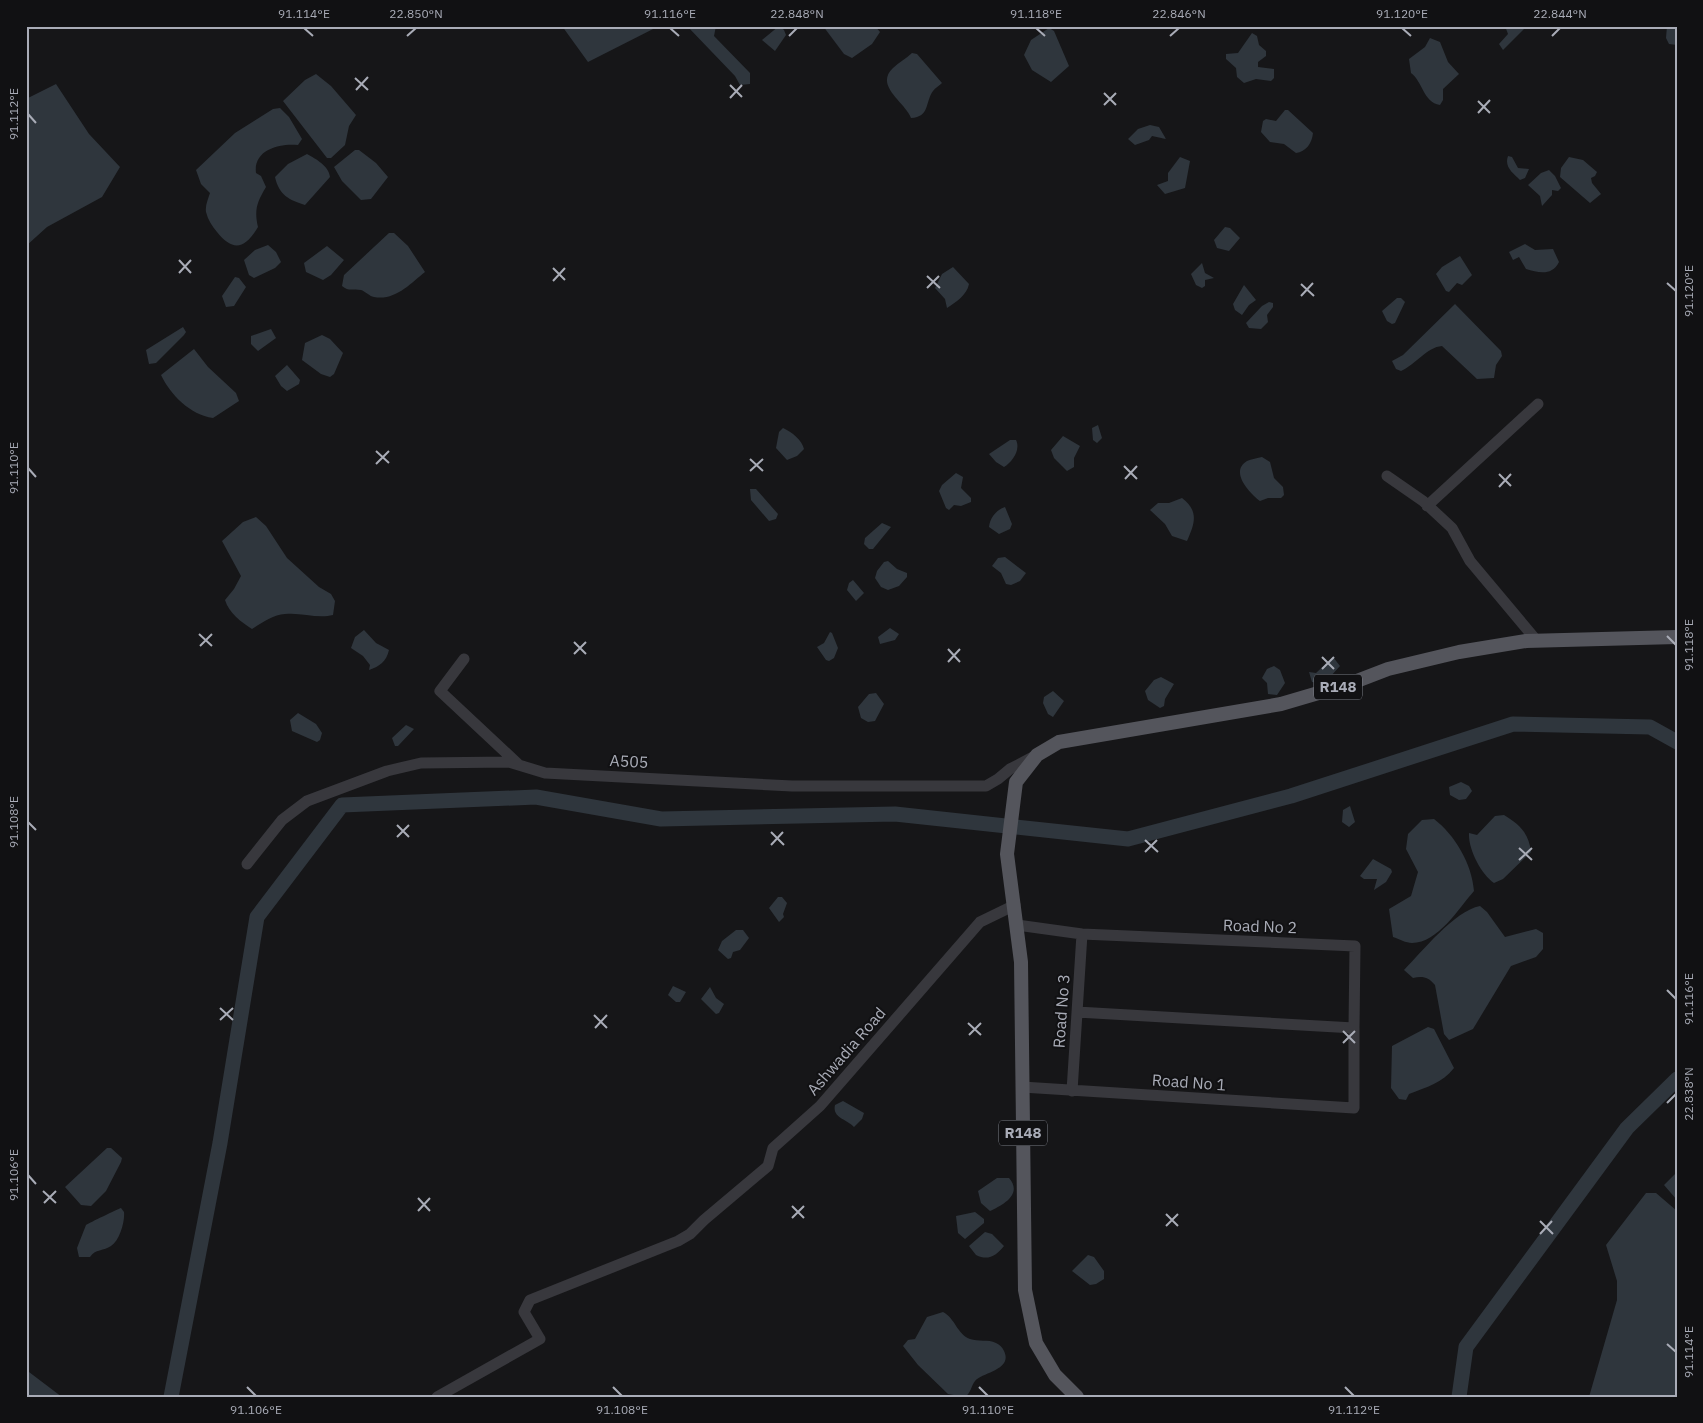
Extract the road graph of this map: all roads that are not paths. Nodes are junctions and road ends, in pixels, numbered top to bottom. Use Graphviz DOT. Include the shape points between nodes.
graph roads {
  1 [pos="1538,404"];
  2 [pos="1387,476"];
  3 [pos="1428,506"];
  4 [pos="1677,637"];
  5 [pos="1537,641"];
  6 [pos="464,658"];
  7 [pos="1037,755"];
  8 [pos="519,765"];
  9 [pos="247,864"];
  10 [pos="1015,905"];
  11 [pos="1017,925"];
  12 [pos="1082,934"];
  13 [pos="1077,1012"];
  14 [pos="1354,1028"];
  15 [pos="1022,1087"];
  16 [pos="1072,1091"];
  17 [pos="437,1397"];
  18 [pos="1077,1397"];
  1 -- 3 [label="street"];
  2 -- 3 [label="street"];
  3 -- 5 [label="street" via="1452,528 1470,561"];
  4 -- 5 [label="main road, R148"];
  5 -- 7 [label="main road, R148" via="1459,652 1388,669 1281,704 1059,742"];
  6 -- 8 [label="street" via="440,691"];
  7 -- 8 [label="street, A505" via="986,786 792,786 545,773"];
  7 -- 10 [label="main road, R148" via="1016,782 1007,854"];
  8 -- 9 [label="street, A505" via="509,762 421,763 387,771 306,801 282,820"];
  10 -- 11 [label="main road, R148"];
  10 -- 17 [label="street, Ashwadia Road" via="980,922 820,1106 773,1148 768,1166 690,1234 530,1300 524,1312 540,1339"];
  11 -- 12 [label="street"];
  11 -- 15 [label="main road, R148" via="1021,962"];
  12 -- 13 [label="street, Road No 3"];
  12 -- 14 [label="street, Road No 2" via="1355,946"];
  13 -- 14 [label="street"];
  13 -- 16 [label="street, Road No 3"];
  14 -- 16 [label="street, Road No 1" via="1354,1108"];
  15 -- 16 [label="street, Road No 1"];
  15 -- 18 [label="main road, R148" via="1025,1290 1036,1343 1055,1375"];
}
